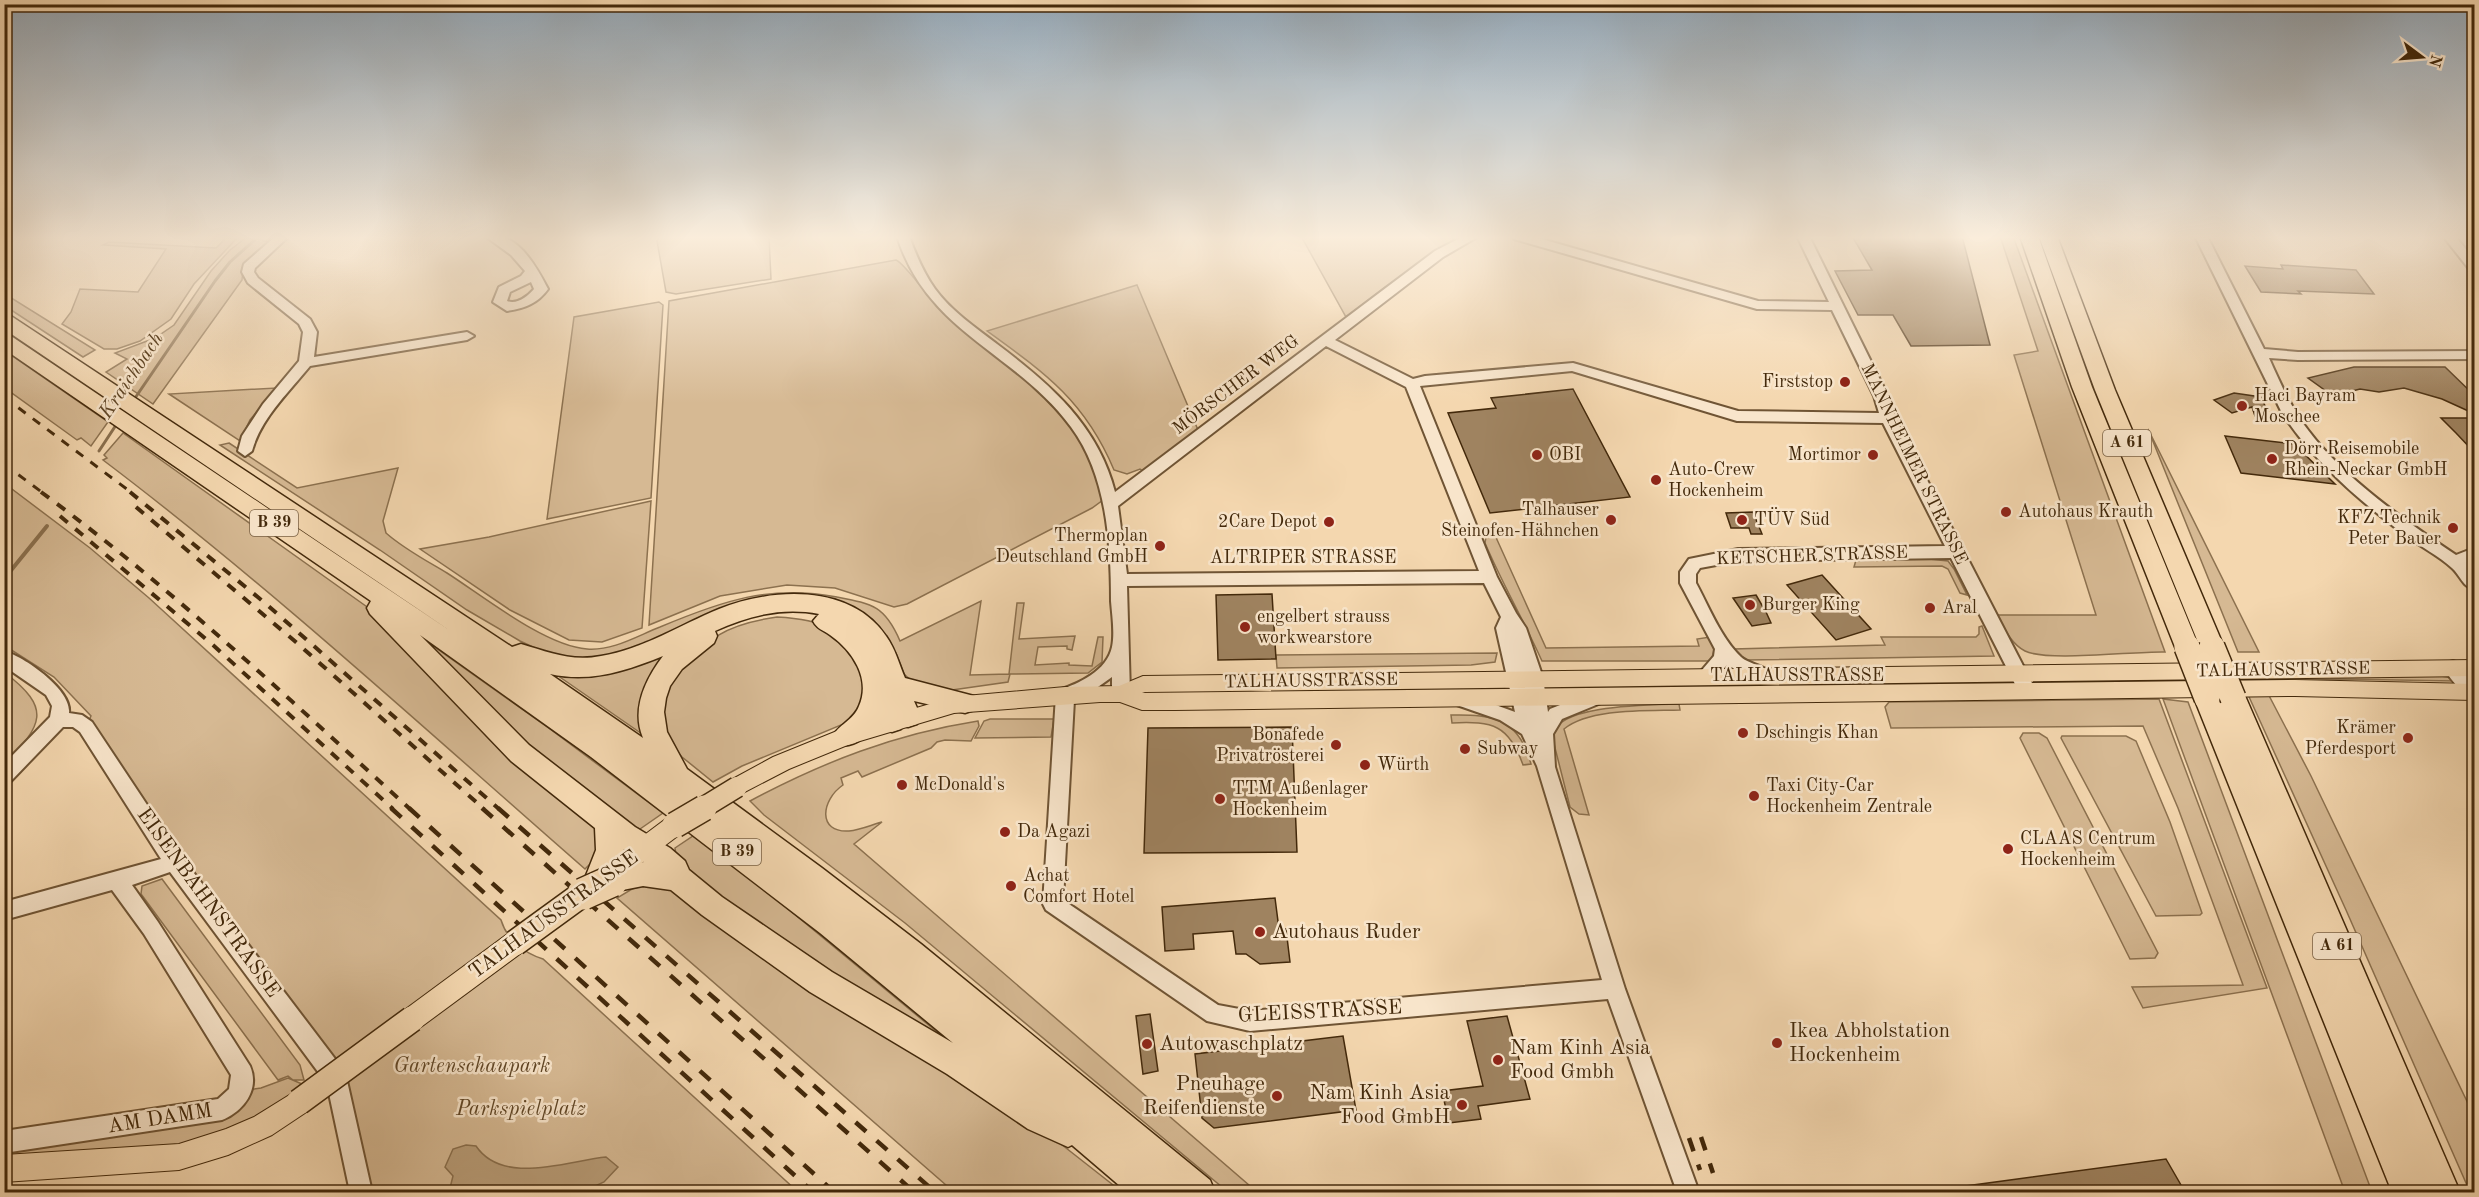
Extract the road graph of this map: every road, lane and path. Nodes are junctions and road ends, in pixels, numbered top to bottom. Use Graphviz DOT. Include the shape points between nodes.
graph roads {
  1 [pos="268,292"];
  2 [pos="931,292"];
  3 [pos="1390,292"];
  4 [pos="1711,292"];
  5 [pos="1831,292"];
  6 [pos="2049,292"];
  7 [pos="2069,292"];
  8 [pos="2229,292"];
  9 [pos="1835,306"];
  10 [pos="4,320"];
  11 [pos="467,336"];
  12 [pos="4,340"];
  13 [pos="1326,341"];
  14 [pos="2259,353"];
  15 [pos="2475,355"];
  16 [pos="306,362"];
  17 [pos="1412,384"];
  18 [pos="126,411"];
  19 [pos="1888,418"];
  20 [pos="245,451"];
  21 [pos="1111,503"];
  22 [pos="1956,552"];
  23 [pos="2475,554"];
  24 [pos="2458,564"];
  25 [pos="1489,577"];
  26 [pos="1118,580"];
  27 [pos="363,583"];
  28 [pos="2475,584"];
  29 [pos="461,624"];
  30 [pos="1120,649"];
  31 [pos="1724,649"];
  32 [pos="4,657"];
  33 [pos="2453,668"];
  34 [pos="2475,668"];
  35 [pos="1764,676"];
  36 [pos="1705,677"];
  37 [pos="885,680"];
  38 [pos="2023,682"];
  39 [pos="1526,688"];
  40 [pos="2475,691"];
  41 [pos="1070,694"];
  42 [pos="1121,694"];
  43 [pos="1597,697"];
  44 [pos="2220,698"];
  45 [pos="1460,699"];
  46 [pos="965,703"];
  47 [pos="59,720"];
  48 [pos="900,720"];
  49 [pos="1536,731"];
  50 [pos="844,737"];
  51 [pos="4,776"];
  52 [pos="677,777"];
  53 [pos="609,822"];
  54 [pos="645,847"];
  55 [pos="174,862"];
  56 [pos="678,878"];
  57 [pos="117,881"];
  58 [pos="597,886"];
  59 [pos="4,911"];
  60 [pos="1615,989"];
  61 [pos="4,1142"];
  62 [pos="1095,1142"];
  63 [pos="4,1169"];
  64 [pos="362,1192"];
  65 [pos="1152,1192"];
  66 [pos="1198,1192"];
  67 [pos="1688,1192"];
  68 [pos="2409,1192"];
  69 [pos="2444,1192"];
  1 -- 16 [label="street" via="305,322 310,332"];
  2 -- 21 [label="street" via="972,332 1042,386 1078,426 1097,462"];
  3 -- 13 [label="street, MÖRSCHER WEG"];
  4 -- 9 [label="street" via="1757,305"];
  5 -- 9 [label="street, MANNHEIMER STRASSE"];
  6 -- 44 [label="highway, A 61, bridge" via="2082,387 2187,647"];
  7 -- 44 [label="highway, A 61, bridge" via="2105,390 2212,647"];
  8 -- 14 [label="street"];
  9 -- 19 [label="street, MANNHEIMER STRASSE" via="1881,396"];
  10 -- 18 [label="highway, B 39"];
  11 -- 16 [label="street"];
  12 -- 18 [label="highway, B 39"];
  13 -- 17 [label="street"];
  13 -- 21 [label="street, MÖRSCHER WEG"];
  14 -- 15 [label="street"];
  14 -- 24 [label="street" via="2289,413 2321,453 2364,493"];
  16 -- 20 [label="street" via="268,407 249,436"];
  17 -- 19 [label="street" via="1574,367 1737,416"];
  17 -- 25 [label="street"];
  18 -- 27 [label="highway, B 39"];
  18 -- 29 [label="highway, B 39"];
  19 -- 22 [label="street, MANNHEIMER STRASSE"];
  21 -- 26 [label="street"];
  22 -- 31 [label="street, KETSCHER STRASSE" via="1738,555 1695,563 1689,570 1688,582"];
  22 -- 38 [label="street, MANNHEIMER STRASSE"];
  23 -- 24 [label="street" via="2462,558"];
  24 -- 28 [label="street"];
  25 -- 26 [label="street, ALTRIPER STRASSE"];
  25 -- 39 [label="street" via="1509,617 1504,628"];
  26 -- 30 [label="street"];
  27 -- 53 [label="highway" via="376,604 505,738"];
  27 -- 62 [label="highway, B 39" via="546,710 749,861 920,996"];
  29 -- 37 [label="highway" via="540,662 583,668 649,652 734,611 801,602 828,606 858,622 878,643"];
  29 -- 52 [label="highway, B 39"];
  30 -- 41 [label="street" via="1107,672"];
  30 -- 42 [label="street"];
  31 -- 35 [label="street, KETSCHER STRASSE" via="1736,663"];
  31 -- 36 [label="street" via="1722,659"];
  32 -- 47 [label="street" via="52,690 61,706"];
  33 -- 34 [label="main road, TALHAUSSTRASSE"];
  33 -- 38 [label="main road, TALHAUSSTRASSE"];
  33 -- 40 [label="street"];
  35 -- 36 [label="main road, TALHAUSSTRASSE"];
  35 -- 38 [label="main road, TALHAUSSTRASSE"];
  36 -- 39 [label="main road, TALHAUSSTRASSE"];
  37 -- 46 [label="highway" via="919,694 950,697"];
  37 -- 48 [label="highway"];
  37 -- 50 [label="highway" via="861,725"];
  37 -- 52 [label="highway" via="842,629 814,617 785,613 751,616 710,633 675,660 654,697 652,727"];
  38 -- 40 [label="main road, TALHAUSSTRASSE"];
  38 -- 43 [label="main road, TALHAUSSTRASSE"];
  39 -- 42 [label="main road, TALHAUSSTRASSE" via="1143,684"];
  39 -- 43 [label="main road, TALHAUSSTRASSE"];
  39 -- 45 [label="main road, TALHAUSSTRASSE"];
  39 -- 49 [label="street"];
  41 -- 42 [label="main road, TALHAUSSTRASSE"];
  41 -- 46 [label="main road, TALHAUSSTRASSE"];
  41 -- 60 [label="street, GLEISSTRASSE" via="1062,750 1053,904 1214,1014 1250,1021"];
  42 -- 45 [label="main road, TALHAUSSTRASSE" via="1142,702"];
  43 -- 49 [label="street" via="1556,714"];
  44 -- 68 [label="highway, A 61"];
  44 -- 69 [label="highway, A 61"];
  45 -- 49 [label="street" via="1506,715"];
  46 -- 48 [label="main road, TALHAUSSTRASSE"];
  47 -- 51 [label="street"];
  47 -- 55 [label="street, EISENBAHNSTRASSE" via="76,720 86,727"];
  48 -- 50 [label="main road, TALHAUSSTRASSE"];
  49 -- 60 [label="street"];
  50 -- 54 [label="main road, TALHAUSSTRASSE, bridge" via="781,763 737,787"];
  52 -- 66 [label="highway, B 39" via="929,970"];
  53 -- 54 [label="highway"];
  53 -- 58 [label="highway" via="610,850"];
  54 -- 56 [label="highway, B 39" via="675,870"];
  54 -- 58 [label="main road, TALHAUSSTRASSE"];
  55 -- 57 [label="street"];
  55 -- 64 [label="street, EISENBAHNSTRASSE" via="337,1080"];
  56 -- 58 [label="highway" via="643,874"];
  56 -- 62 [label="highway, B 39" via="821,982 949,1058 1039,1118"];
  57 -- 59 [label="street"];
  57 -- 61 [label="street, AM DAMM" via="151,927 242,1073 241,1091 236,1100 222,1109"];
  58 -- 63 [label="main road, TALHAUSSTRASSE, bridge" via="263,1126 179,1157"];
  60 -- 67 [label="street"];
  62 -- 65 [label="highway, B 39"];
}
